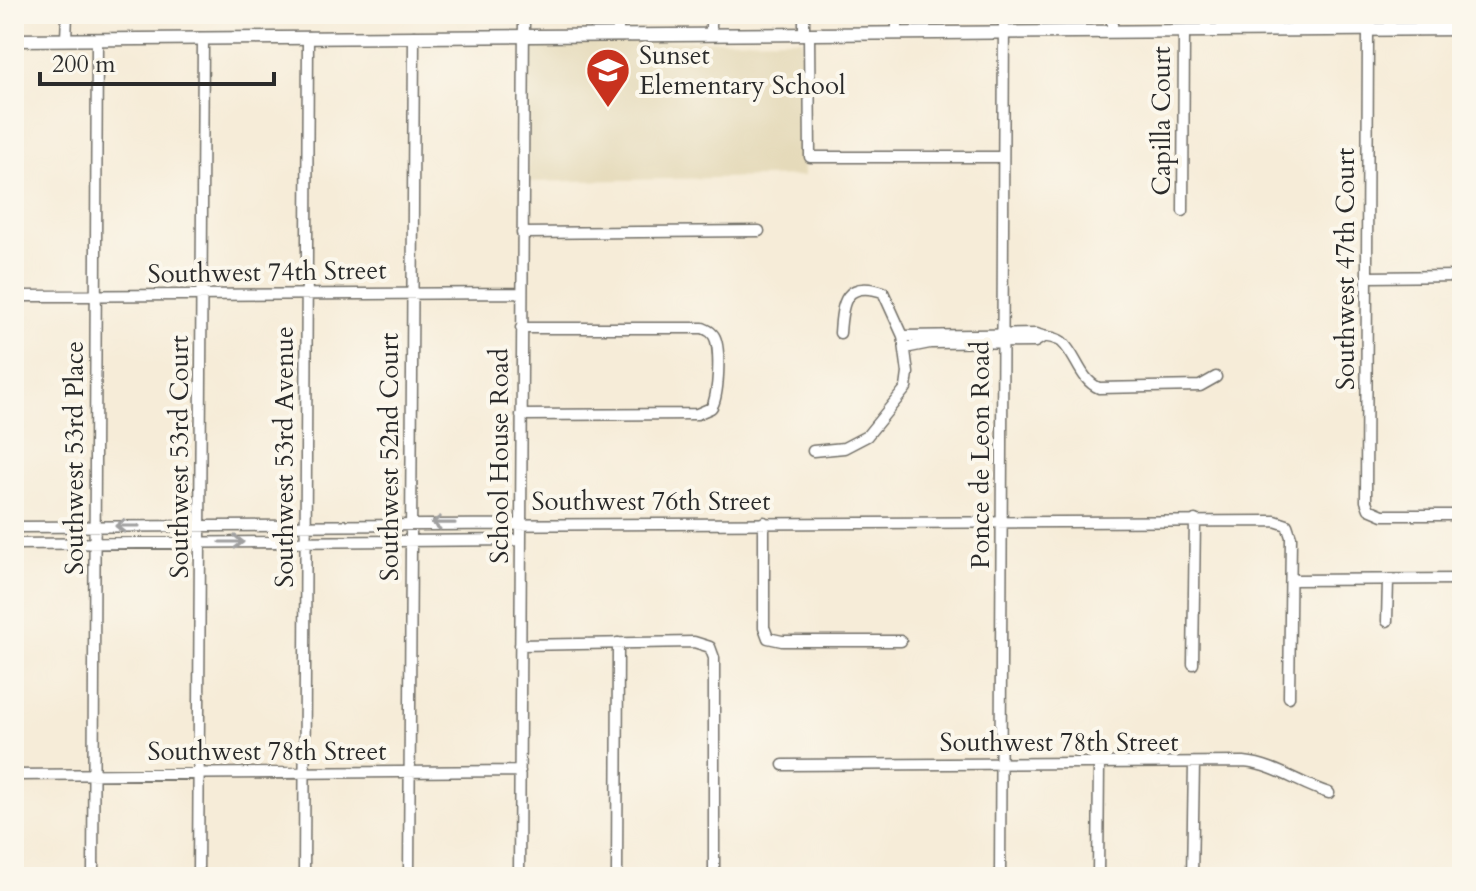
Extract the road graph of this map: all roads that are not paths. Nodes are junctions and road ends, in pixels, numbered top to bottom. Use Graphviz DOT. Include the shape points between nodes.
graph roads {
  1 [pos="67,14"];
  2 [pos="524,14"];
  3 [pos="618,14"];
  4 [pos="711,14"];
  5 [pos="804,14"];
  6 [pos="897,14"];
  7 [pos="1004,14"];
  8 [pos="1112,14"];
  9 [pos="1206,14"];
  10 [pos="1299,14"];
  11 [pos="1390,14"];
  12 [pos="1390,29"];
  13 [pos="1462,29"];
  14 [pos="1206,30"];
  15 [pos="1299,30"];
  16 [pos="1368,30"];
  17 [pos="1112,31"];
  18 [pos="1184,31"];
  19 [pos="1004,32"];
  20 [pos="806,33"];
  21 [pos="897,33"];
  22 [pos="711,34"];
  23 [pos="523,35"];
  24 [pos="618,35"];
  25 [pos="414,36"];
  26 [pos="308,37"];
  27 [pos="203,38"];
  28 [pos="66,39"];
  29 [pos="97,39"];
  30 [pos="14,40"];
  31 [pos="1003,157"];
  32 [pos="1183,211"];
  33 [pos="759,231"];
  34 [pos="522,233"];
  35 [pos="1462,276"];
  36 [pos="1367,277"];
  37 [pos="412,292"];
  38 [pos="522,293"];
  39 [pos="307,294"];
  40 [pos="202,295"];
  41 [pos="14,296"];
  42 [pos="96,296"];
  43 [pos="521,328"];
  44 [pos="840,333"];
  45 [pos="1002,338"];
  46 [pos="904,342"];
  47 [pos="1216,377"];
  48 [pos="521,415"];
  49 [pos="813,451"];
  50 [pos="1462,515"];
  51 [pos="1195,520"];
  52 [pos="764,522"];
  53 [pos="1002,522"];
  54 [pos="411,523"];
  55 [pos="521,524"];
  56 [pos="305,525"];
  57 [pos="95,526"];
  58 [pos="201,526"];
  59 [pos="14,527"];
  60 [pos="521,540"];
  61 [pos="305,541"];
  62 [pos="411,541"];
  63 [pos="200,542"];
  64 [pos="95,543"];
  65 [pos="14,544"];
  66 [pos="1462,579"];
  67 [pos="1291,580"];
  68 [pos="1388,580"];
  69 [pos="1387,621"];
  70 [pos="901,641"];
  71 [pos="618,643"];
  72 [pos="520,645"];
  73 [pos="1193,664"];
  74 [pos="1289,697"];
  75 [pos="1099,762"];
  76 [pos="1002,763"];
  77 [pos="1194,764"];
  78 [pos="783,765"];
  79 [pos="520,771"];
  80 [pos="410,772"];
  81 [pos="304,773"];
  82 [pos="94,774"];
  83 [pos="199,774"];
  84 [pos="14,775"];
  85 [pos="1329,793"];
  86 [pos="1098,876"];
  87 [pos="93,877"];
  88 [pos="198,877"];
  89 [pos="304,877"];
  90 [pos="409,877"];
  91 [pos="519,877"];
  92 [pos="617,877"];
  93 [pos="714,877"];
  94 [pos="1000,877"];
  95 [pos="1192,877"];
  1 -- 28 [label="street"];
  2 -- 23 [label="street, School House Road"];
  3 -- 24 [label="street"];
  4 -- 22 [label="street"];
  5 -- 20 [label="street"];
  6 -- 21 [label="street"];
  7 -- 19 [label="street, Ponce de Leon Road"];
  8 -- 17 [label="street"];
  9 -- 14 [label="street"];
  10 -- 15 [label="street"];
  11 -- 12 [label="street"];
  12 -- 13 [label="main road"];
  12 -- 16 [label="main road"];
  14 -- 15 [label="main road"];
  14 -- 18 [label="main road"];
  15 -- 16 [label="main road"];
  16 -- 36 [label="street, Southwest 47th Court"];
  17 -- 18 [label="main road"];
  17 -- 19 [label="main road"];
  18 -- 32 [label="street, Capilla Court"];
  19 -- 21 [label="main road"];
  19 -- 31 [label="street, Ponce de Leon Road"];
  20 -- 21 [label="main road"];
  20 -- 22 [label="main road"];
  20 -- 31 [label="street" via="810,157"];
  22 -- 24 [label="main road"];
  23 -- 24 [label="main road"];
  23 -- 25 [label="main road"];
  23 -- 34 [label="street, School House Road"];
  25 -- 26 [label="main road"];
  25 -- 37 [label="street, Southwest 52nd Court"];
  26 -- 27 [label="main road"];
  26 -- 39 [label="street, Southwest 53rd Avenue"];
  27 -- 29 [label="main road"];
  27 -- 40 [label="street, Southwest 53rd Court"];
  28 -- 29 [label="main road"];
  28 -- 30 [label="main road"];
  29 -- 42 [label="street, Southwest 53rd Place"];
  31 -- 45 [label="street, Ponce de Leon Road"];
  33 -- 34 [label="street"];
  34 -- 38 [label="street, School House Road"];
  35 -- 36 [label="street"];
  36 -- 50 [label="street, Southwest 47th Court" via="1369,509 1383,515"];
  37 -- 38 [label="street, Southwest 74th Street"];
  37 -- 39 [label="street, Southwest 74th Street"];
  37 -- 54 [label="street, Southwest 52nd Court"];
  38 -- 43 [label="street, School House Road"];
  39 -- 40 [label="street, Southwest 74th Street"];
  39 -- 56 [label="street, Southwest 53rd Avenue"];
  40 -- 42 [label="street, Southwest 74th Street"];
  40 -- 58 [label="street, Southwest 53rd Court"];
  41 -- 42 [label="street, Southwest 74th Street"];
  42 -- 57 [label="street, Southwest 53rd Place"];
  43 -- 48 [label="street, School House Road"];
  43 -- 48 [label="street" via="708,330 716,341 717,394 711,408 692,414"];
  44 -- 46 [label="street" via="845,298 863,290 885,294"];
  45 -- 46 [label="street"];
  45 -- 47 [label="street" via="1055,338 1099,388 1200,386"];
  45 -- 53 [label="street, Ponce de Leon Road"];
  46 -- 49 [label="street" via="907,385 871,433 840,449"];
  48 -- 55 [label="street, School House Road"];
  51 -- 53 [label="street, Southwest 76th Street"];
  51 -- 67 [label="street, Southwest 76th Street" via="1287,525"];
  51 -- 73 [label="street"];
  52 -- 53 [label="street, Southwest 76th Street"];
  52 -- 55 [label="street, Southwest 76th Street"];
  52 -- 70 [label="street" via="768,638"];
  53 -- 76 [label="street, Ponce de Leon Road"];
  55 -- 54 [label="street, Southwest 76th Street, one-way"];
  54 -- 56 [label="street, Southwest 76th Street"];
  54 -- 62 [label="street, Southwest 52nd Court"];
  55 -- 60 [label="street, School House Road"];
  56 -- 58 [label="street, Southwest 76th Street"];
  56 -- 61 [label="street, Southwest 53rd Avenue"];
  58 -- 57 [label="street, Southwest 76th Street, one-way"];
  57 -- 59 [label="street, Southwest 76th Street"];
  57 -- 64 [label="street, Southwest 53rd Place"];
  58 -- 63 [label="street, Southwest 53rd Court"];
  60 -- 62 [label="street, Southwest 76th Street"];
  60 -- 72 [label="street, School House Road"];
  61 -- 62 [label="street, Southwest 76th Street"];
  63 -- 61 [label="street, Southwest 76th Street, one-way"];
  61 -- 81 [label="street, Southwest 53rd Avenue"];
  62 -- 80 [label="street, Southwest 52nd Court"];
  63 -- 64 [label="street, Southwest 76th Street"];
  63 -- 83 [label="street, Southwest 53rd Court"];
  64 -- 65 [label="street, Southwest 76th Street"];
  64 -- 82 [label="street, Southwest 53rd Place"];
  66 -- 68 [label="street"];
  67 -- 68 [label="street"];
  67 -- 74 [label="street"];
  68 -- 69 [label="street"];
  71 -- 72 [label="street"];
  71 -- 92 [label="street"];
  71 -- 93 [label="street" via="694,642 710,647"];
  72 -- 79 [label="street, School House Road"];
  75 -- 76 [label="street, Southwest 78th Street"];
  75 -- 77 [label="street, Southwest 78th Street"];
  75 -- 86 [label="street"];
  76 -- 78 [label="street, Southwest 78th Street"];
  76 -- 94 [label="street, Ponce de Leon Road"];
  77 -- 85 [label="street, Southwest 78th Street" via="1259,764"];
  77 -- 95 [label="street"];
  79 -- 80 [label="street, Southwest 78th Street"];
  79 -- 91 [label="street, School House Road"];
  80 -- 81 [label="street, Southwest 78th Street"];
  80 -- 90 [label="street, Southwest 52nd Court"];
  81 -- 83 [label="street, Southwest 78th Street"];
  81 -- 89 [label="street, Southwest 53rd Avenue"];
  82 -- 83 [label="street, Southwest 78th Street"];
  82 -- 84 [label="street, Southwest 78th Street"];
  82 -- 87 [label="street, Southwest 53rd Place"];
  83 -- 88 [label="street, Southwest 53rd Court"];
}
